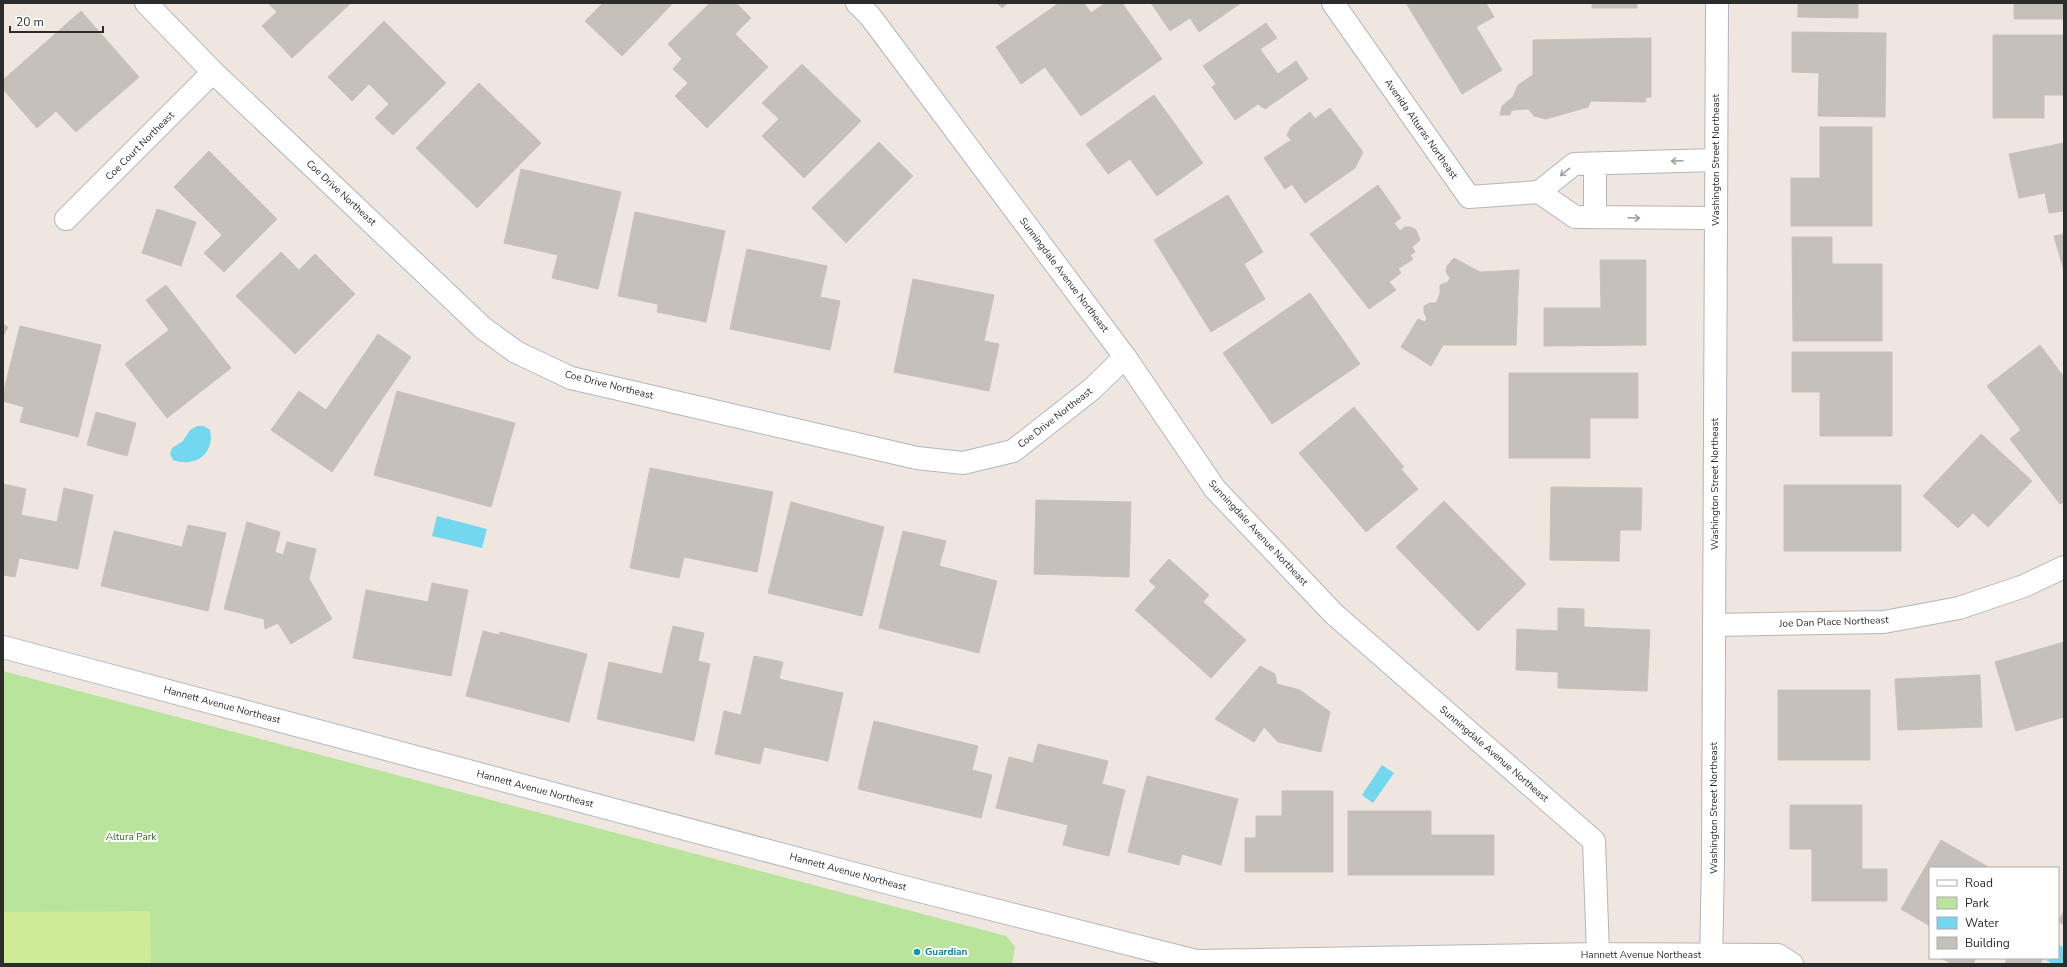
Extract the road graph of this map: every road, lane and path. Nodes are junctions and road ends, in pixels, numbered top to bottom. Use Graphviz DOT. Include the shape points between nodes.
graph roads {
  1 [pos="146,3"];
  2 [pos="857,3"];
  3 [pos="1333,3"];
  4 [pos="1717,3"];
  5 [pos="213,72"];
  6 [pos="1716,160"];
  7 [pos="1595,164"];
  8 [pos="1539,192"];
  9 [pos="1595,217"];
  10 [pos="1716,218"];
  11 [pos="66,219"];
  12 [pos="1125,357"];
  13 [pos="2064,567"];
  14 [pos="1714,625"];
  15 [pos="3,647"];
  16 [pos="1598,954"];
  17 [pos="1711,959"];
  18 [pos="1189,963"];
  19 [pos="1792,964"];
  1 -- 5 [label="street, Coe Drive Northeast"];
  2 -- 12 [label="street, Sunningdale Avenue Northeast" via="870,16"];
  3 -- 8 [label="street, Avenida Alturas Northeast" via="1469,197"];
  4 -- 6 [label="street, Washington Street Northeast"];
  5 -- 11 [label="street, Coe Court Northeast"];
  5 -- 12 [label="street, Coe Drive Northeast" via="483,328 516,352 571,378 917,458 963,463 1013,451 1092,389"];
  6 -- 7 [label="street, one-way"];
  6 -- 10 [label="street, Washington Street Northeast"];
  7 -- 8 [label="street, one-way" via="1574,164"];
  7 -- 9 [label="street"];
  8 -- 9 [label="street" via="1575,217"];
  9 -- 10 [label="street, one-way"];
  10 -- 14 [label="street, Washington Street Northeast"];
  12 -- 16 [label="street, Sunningdale Avenue Northeast" via="1215,489 1334,614 1594,841"];
  13 -- 14 [label="street, Joe Dan Place Northeast" via="2024,586 1958,608 1884,622"];
  14 -- 17 [label="street, Washington Street Northeast"];
  15 -- 18 [label="street, Hannett Avenue Northeast"];
  16 -- 17 [label="street, Hannett Avenue Northeast"];
  16 -- 18 [label="street, Hannett Avenue Northeast"];
  17 -- 19 [label="street" via="1778,956"];
}
